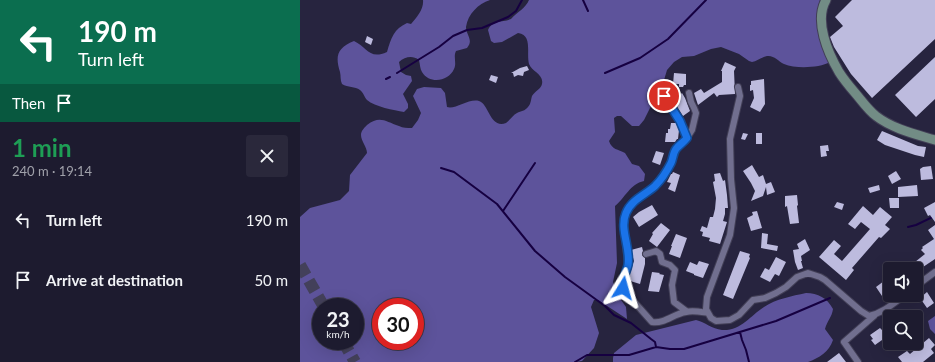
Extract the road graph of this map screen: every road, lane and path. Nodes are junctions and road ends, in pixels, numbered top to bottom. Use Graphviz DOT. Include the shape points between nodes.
graph roads {
  1 [pos="826,0"];
  2 [pos="738,87"];
  3 [pos="689,93"];
  4 [pos="664,96"];
  5 [pos="687,138"];
  6 [pos="935,140"];
  7 [pos="646,254"];
  8 [pos="935,272"];
  9 [pos="923,281"];
  10 [pos="896,302"];
  11 [pos="686,311"];
  12 [pos="708,313"];
  13 [pos="876,315"];
  14 [pos="858,362"];
  1 -- 6 [label="main road" via="821,18 826,43 839,72 866,107 889,124"];
  2 -- 12 [label="street" via="740,96 730,139 734,208 730,235 707,297"];
  3 -- 5 [label="street" via="696,113"];
  4 -- 5 [label="street" via="680,121"];
  5 -- 11 [label="street" via="676,148 671,163 660,180 637,198 626,212 624,229 628,264 622,282 628,295 652,322 660,323"];
  7 -- 11 [label="street" via="656,251 660,254 662,262 675,270 672,285 674,302"];
  8 -- 9 [label="street"];
  10 -- 13 [label="street"];
  11 -- 12 [label="street"];
  12 -- 13 [label="street" via="716,321 730,320 739,315 753,300 776,293 797,277 808,273 825,280 861,311 870,316"];
  13 -- 14 [label="street" via="844,342"];
}
